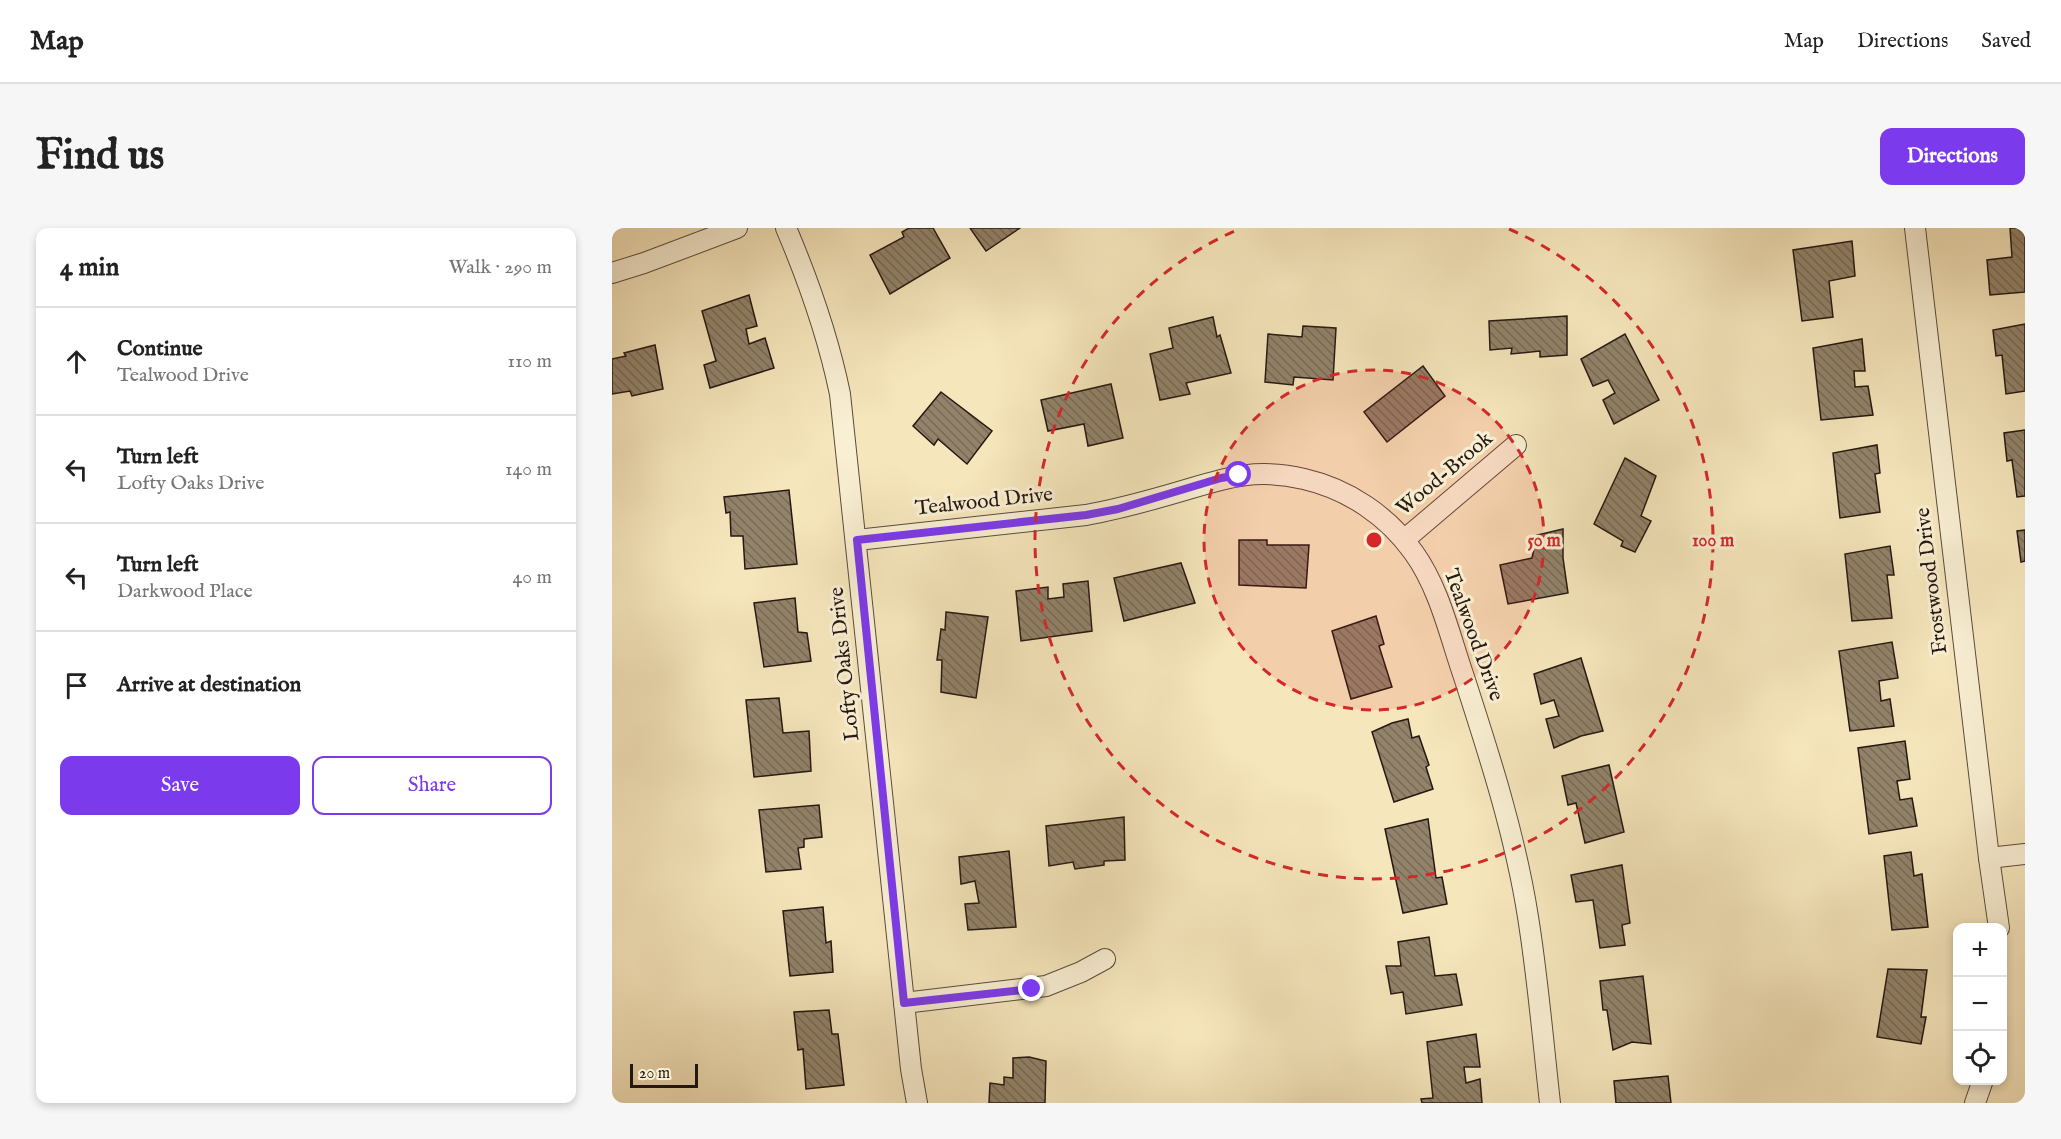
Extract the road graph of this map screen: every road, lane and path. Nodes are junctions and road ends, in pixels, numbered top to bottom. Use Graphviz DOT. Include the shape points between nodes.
graph roads {
  1 [pos="737,228"];
  2 [pos="786,228"];
  3 [pos="1915,228"];
  4 [pos="612,273"];
  5 [pos="1516,445"];
  6 [pos="857,540"];
  7 [pos="1404,540"];
  8 [pos="2025,854"];
  9 [pos="1989,858"];
  10 [pos="1998,923"];
  11 [pos="1105,959"];
  12 [pos="904,1003"];
  13 [pos="1981,1085"];
  14 [pos="917,1103"];
  15 [pos="1550,1103"];
  16 [pos="1975,1103"];
  1 -- 4 [label="street"];
  2 -- 6 [label="street, Lofty Oaks Drive" via="834,362"];
  3 -- 9 [label="street, Frostwood Drive"];
  5 -- 7 [label="street, Wood-Brook"];
  6 -- 7 [label="street, Tealwood Drive" via="1086,515 1221,478 1262,474 1304,478 1341,491 1374,512"];
  6 -- 12 [label="street, Lofty Oaks Drive"];
  7 -- 15 [label="street, Tealwood Drive" via="1438,599 1506,812 1528,918"];
  8 -- 9 [label="street"];
  9 -- 10 [label="street, Frostwood Drive"];
  11 -- 12 [label="street" via="1046,986"];
  12 -- 14 [label="street, Lofty Oaks Drive"];
  13 -- 16 [label="street"];
}
